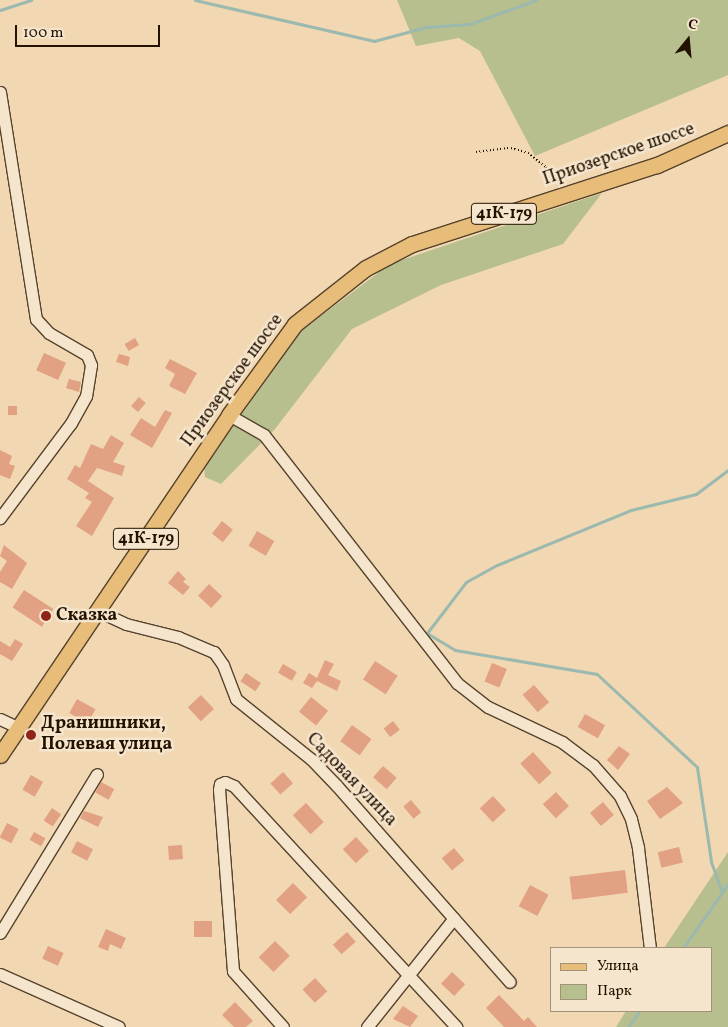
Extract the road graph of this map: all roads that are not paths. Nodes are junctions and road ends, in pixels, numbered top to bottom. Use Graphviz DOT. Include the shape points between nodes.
graph roads {
  1 [pos="0,92"];
  2 [pos="728,133"];
  3 [pos="229,415"];
  4 [pos="0,518"];
  5 [pos="98,611"];
  6 [pos="0,719"];
  7 [pos="19,728"];
  8 [pos="0,755"];
  9 [pos="97,774"];
  10 [pos="454,918"];
  11 [pos="0,933"];
  12 [pos="650,947"];
  13 [pos="0,974"];
  14 [pos="409,974"];
  15 [pos="510,982"];
  16 [pos="94,1023"];
  17 [pos="119,1027"];
  18 [pos="283,1027"];
  19 [pos="367,1027"];
  20 [pos="456,1027"];
  1 -- 4 [label="street" via="36,319 49,333 87,355 91,365 86,396 71,423"];
  2 -- 3 [label="main road, Приозерское шоссе / 41К-179" via="657,165 412,244 366,268 295,324"];
  3 -- 5 [label="main road, Приозерское шоссе / 41К-179"];
  3 -- 12 [label="street" via="264,435 457,683 488,707 562,742 593,765 620,796 632,819 638,848"];
  5 -- 7 [label="main road, Приозерское шоссе / 41К-179"];
  5 -- 10 [label="street, Садовая улица" via="126,624 178,637 214,652 223,665 236,699 311,759"];
  6 -- 7 [label="street"];
  7 -- 8 [label="main road, Приозерское шоссе / 41К-179"];
  9 -- 11 [label="street"];
  10 -- 14 [label="street"];
  10 -- 15 [label="street, Садовая улица"];
  13 -- 16 [label="street"];
  14 -- 18 [label="street" via="234,786 225,782 220,784 233,971"];
  14 -- 19 [label="street"];
  14 -- 20 [label="street"];
  16 -- 17 [label="street"];
}
